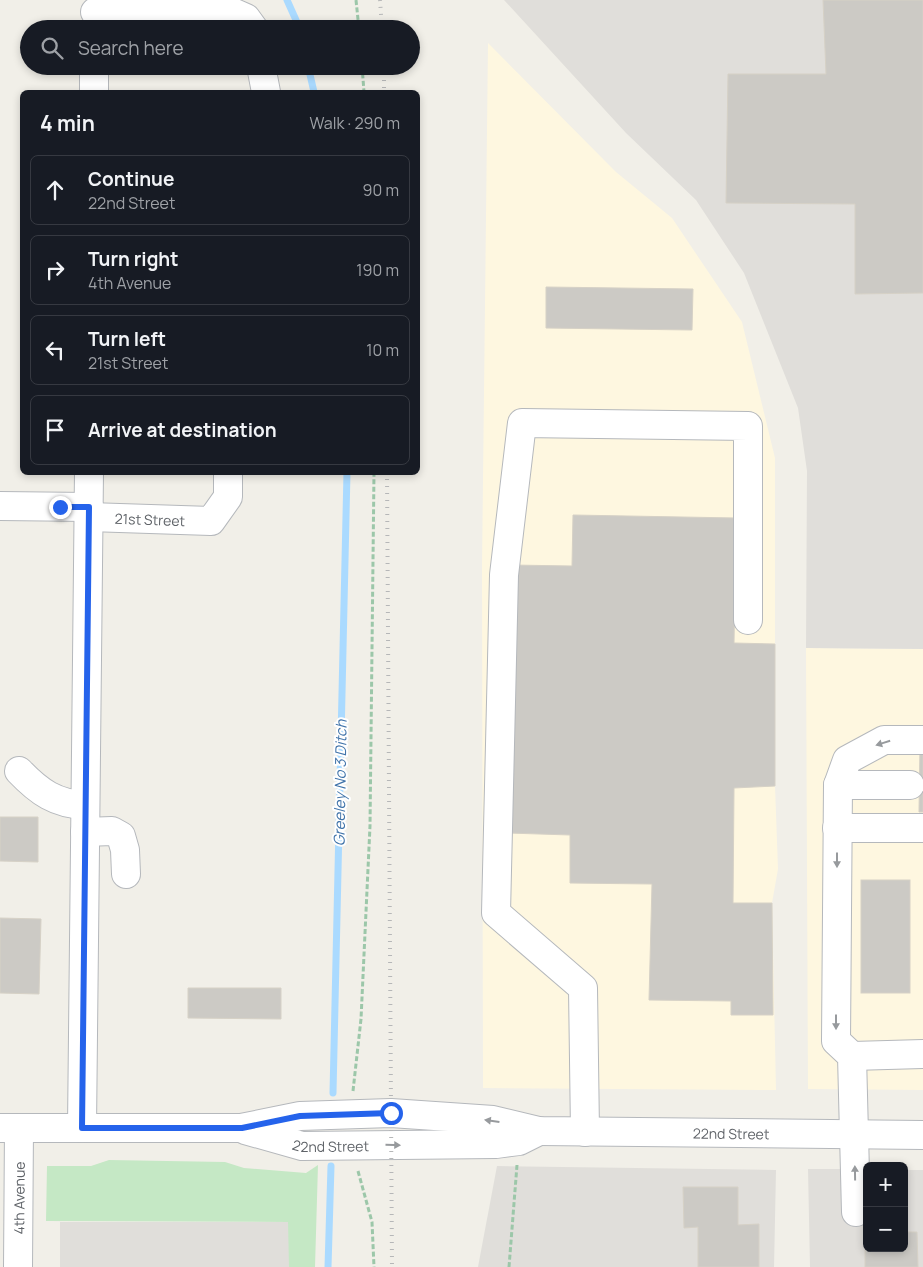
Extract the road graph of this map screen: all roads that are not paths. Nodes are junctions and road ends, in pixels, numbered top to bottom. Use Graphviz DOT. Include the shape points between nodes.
graph roads {
  1 [pos="95,14"];
  2 [pos="247,20"];
  3 [pos="94,75"];
  4 [pos="263,75"];
  5 [pos="94,90"];
  6 [pos="266,90"];
  7 [pos="89,475"];
  8 [pos="228,475"];
  9 [pos="0,506"];
  10 [pos="89,512"];
  11 [pos="748,620"];
  12 [pos="923,740"];
  13 [pos="19,771"];
  14 [pos="838,785"];
  15 [pos="910,785"];
  16 [pos="85,805"];
  17 [pos="837,828"];
  18 [pos="923,828"];
  19 [pos="85,832"];
  20 [pos="126,874"];
  21 [pos="923,1054"];
  22 [pos="852,1056"];
  23 [pos="9,1128"];
  24 [pos="82,1128"];
  25 [pos="242,1128"];
  26 [pos="585,1132"];
  27 [pos="855,1134"];
  28 [pos="923,1135"];
  29 [pos="529,1136"];
  30 [pos="856,1212"];
  31 [pos="9,1240"];
  32 [pos="18,1267"];
  1 -- 2 [label="street" via="230,11"];
  3 -- 5 [label="street"];
  4 -- 6 [label="street"];
  7 -- 10 [label="street"];
  8 -- 10 [label="street, 21st Street" via="228,497 211,521"];
  9 -- 10 [label="street, 21st Street"];
  10 -- 16 [label="street"];
  11 -- 26 [label="street" via="748,426 522,423 504,575 496,913 583,988"];
  12 -- 14 [label="street, one-way" via="884,740 847,760"];
  13 -- 16 [label="street" via="49,797 68,804"];
  14 -- 15 [label="street"];
  14 -- 17 [label="street"];
  16 -- 19 [label="street"];
  17 -- 18 [label="street"];
  17 -- 22 [label="street, one-way" via="836,1041"];
  19 -- 20 [label="street" via="112,831 121,836"];
  19 -- 24 [label="street"];
  21 -- 22 [label="street"];
  22 -- 27 [label="street"];
  23 -- 24 [label="street, 22nd Street"];
  23 -- 31 [label="street, 4th Avenue"];
  24 -- 25 [label="street, 22nd Street"];
  25 -- 29 [label="street, 22nd Street, one-way" via="302,1146 435,1146"];
  29 -- 25 [label="street, 22nd Street, one-way" via="493,1120 391,1113 300,1116"];
  26 -- 27 [label="street, 22nd Street"];
  26 -- 29 [label="street, 22nd Street"];
  27 -- 28 [label="street, 22nd Street"];
  30 -- 27 [label="street, one-way"];
  31 -- 32 [label="street, 4th Avenue"];
}
